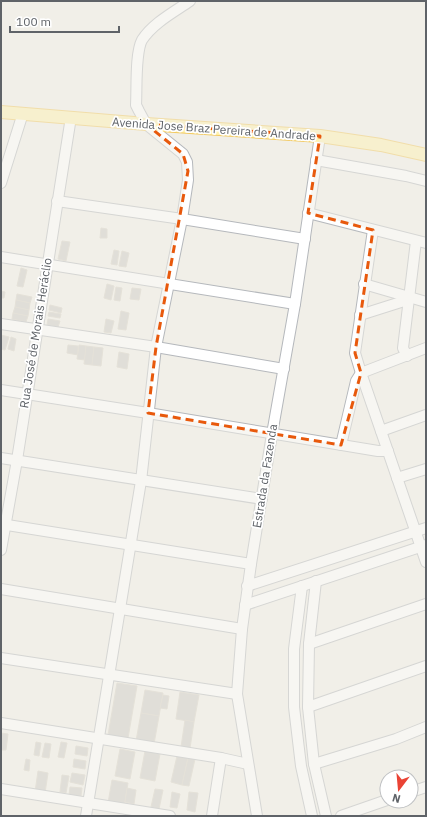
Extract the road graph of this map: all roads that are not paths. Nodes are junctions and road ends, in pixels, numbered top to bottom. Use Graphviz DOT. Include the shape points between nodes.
graph roads {
  1 [pos="190,1"];
  2 [pos="1,112"];
  3 [pos="23,114"];
  4 [pos="71,117"];
  5 [pos="146,124"];
  6 [pos="320,136"];
  7 [pos="426,155"];
  8 [pos="316,160"];
  9 [pos="3,173"];
  10 [pos="426,181"];
  11 [pos="1,184"];
  12 [pos="57,200"];
  13 [pos="308,213"];
  14 [pos="182,219"];
  15 [pos="373,230"];
  16 [pos="305,240"];
  17 [pos="421,242"];
  18 [pos="1,258"];
  19 [pos="47,264"];
  20 [pos="170,284"];
  21 [pos="364,284"];
  22 [pos="409,296"];
  23 [pos="426,302"];
  24 [pos="295,304"];
  25 [pos="360,315"];
  26 [pos="1,324"];
  27 [pos="37,330"];
  28 [pos="156,347"];
  29 [pos="426,348"];
  30 [pos="407,356"];
  31 [pos="284,369"];
  32 [pos="361,373"];
  33 [pos="1,390"];
  34 [pos="27,393"];
  35 [pos="148,413"];
  36 [pos="426,415"];
  37 [pos="381,431"];
  38 [pos="272,434"];
  39 [pos="341,445"];
  40 [pos="388,450"];
  41 [pos="1,458"];
  42 [pos="17,460"];
  43 [pos="426,469"];
  44 [pos="397,478"];
  45 [pos="141,481"];
  46 [pos="262,499"];
  47 [pos="3,525"];
  48 [pos="426,528"];
  49 [pos="416,532"];
  50 [pos="131,545"];
  51 [pos="423,546"];
  52 [pos="1,550"];
  53 [pos="426,562"];
  54 [pos="251,564"];
  55 [pos="316,581"];
  56 [pos="247,586"];
  57 [pos="302,586"];
  58 [pos="1,590"];
  59 [pos="426,604"];
  60 [pos="245,605"];
  61 [pos="120,610"];
  62 [pos="242,629"];
  63 [pos="309,644"];
  64 [pos="1,658"];
  65 [pos="426,666"];
  66 [pos="110,675"];
  67 [pos="237,694"];
  68 [pos="308,707"];
  69 [pos="1,723"];
  70 [pos="426,727"];
  71 [pos="99,739"];
  72 [pos="222,758"];
  73 [pos="248,764"];
  74 [pos="314,764"];
  75 [pos="1,789"];
  76 [pos="88,803"];
  77 [pos="379,803"];
  78 [pos="86,816"];
  79 [pos="170,816"];
  80 [pos="212,816"];
  81 [pos="257,816"];
  82 [pos="312,816"];
  83 [pos="326,816"];
  84 [pos="341,816"];
  1 -- 5 [label="street" via="169,14 142,42 138,58 136,105"];
  2 -- 3 [label="main road, Avenida Jose Braz Pereira de Andrade"];
  3 -- 4 [label="main road, Avenida Jose Braz Pereira de Andrade"];
  3 -- 9 [label="street"];
  4 -- 5 [label="main road, Avenida Jose Braz Pereira de Andrade"];
  4 -- 12 [label="street, Rua José de Morais Heráclio"];
  5 -- 6 [label="main road, Avenida Jose Braz Pereira de Andrade"];
  5 -- 14 [label="street" via="187,160 188,180"];
  6 -- 7 [label="main road, Avenida Jose Braz Pereira de Andrade"];
  6 -- 8 [label="street, Estrada da Fazenda"];
  8 -- 10 [label="street"];
  8 -- 13 [label="street, Estrada da Fazenda"];
  9 -- 11 [label="street"];
  12 -- 14 [label="street"];
  12 -- 19 [label="street, Rua José de Morais Heráclio"];
  13 -- 15 [label="street"];
  13 -- 16 [label="street, Estrada da Fazenda"];
  14 -- 16 [label="street"];
  14 -- 20 [label="street"];
  15 -- 17 [label="street"];
  15 -- 21 [label="street"];
  16 -- 24 [label="street, Estrada da Fazenda"];
  17 -- 22 [label="street"];
  18 -- 19 [label="street"];
  19 -- 20 [label="street"];
  19 -- 27 [label="street, Rua José de Morais Heráclio"];
  20 -- 24 [label="street"];
  20 -- 28 [label="street"];
  21 -- 22 [label="street"];
  21 -- 25 [label="street"];
  22 -- 23 [label="street"];
  22 -- 25 [label="street" via="401,302"];
  22 -- 30 [label="street" via="404,348"];
  24 -- 31 [label="street, Estrada da Fazenda"];
  25 -- 32 [label="street" via="355,353"];
  26 -- 27 [label="street"];
  27 -- 28 [label="street"];
  27 -- 34 [label="street, Rua José de Morais Heráclio"];
  28 -- 31 [label="street"];
  28 -- 35 [label="street"];
  29 -- 30 [label="street"];
  30 -- 32 [label="street"];
  31 -- 38 [label="street, Estrada da Fazenda"];
  32 -- 37 [label="street"];
  32 -- 39 [label="street" via="356,381"];
  33 -- 34 [label="street"];
  34 -- 35 [label="street"];
  34 -- 42 [label="street, Rua José de Morais Heráclio"];
  35 -- 38 [label="street"];
  35 -- 45 [label="street"];
  36 -- 37 [label="street"];
  37 -- 40 [label="street"];
  38 -- 39 [label="street"];
  38 -- 46 [label="street, Estrada da Fazenda"];
  39 -- 40 [label="street" via="378,452"];
  40 -- 44 [label="street"];
  41 -- 42 [label="street"];
  42 -- 45 [label="street"];
  42 -- 47 [label="street, Rua José de Morais Heráclio"];
  43 -- 44 [label="street"];
  44 -- 49 [label="street"];
  45 -- 46 [label="street"];
  45 -- 50 [label="street"];
  46 -- 54 [label="street, Estrada da Fazenda"];
  47 -- 50 [label="street"];
  47 -- 52 [label="street, Rua José de Morais Heráclio"];
  48 -- 49 [label="street"];
  49 -- 51 [label="street"];
  49 -- 56 [label="street"];
  50 -- 54 [label="street"];
  50 -- 61 [label="street"];
  51 -- 53 [label="street"];
  51 -- 55 [label="street"];
  54 -- 56 [label="street, Estrada da Fazenda"];
  55 -- 57 [label="street"];
  55 -- 63 [label="street"];
  56 -- 60 [label="street, Estrada da Fazenda"];
  57 -- 60 [label="street"];
  57 -- 82 [label="street" via="294,649 294,707 300,766"];
  58 -- 61 [label="street"];
  59 -- 63 [label="street"];
  60 -- 62 [label="street, Estrada da Fazenda"];
  61 -- 62 [label="street"];
  61 -- 66 [label="street"];
  62 -- 67 [label="street, Estrada da Fazenda"];
  63 -- 68 [label="street"];
  64 -- 66 [label="street"];
  65 -- 68 [label="street"];
  66 -- 67 [label="street"];
  66 -- 71 [label="street"];
  67 -- 73 [label="street, Estrada da Fazenda"];
  68 -- 74 [label="street"];
  69 -- 71 [label="street"];
  70 -- 74 [label="street"];
  71 -- 72 [label="street"];
  71 -- 76 [label="street"];
  72 -- 73 [label="street"];
  72 -- 80 [label="street"];
  73 -- 81 [label="street, Estrada da Fazenda"];
  74 -- 83 [label="street"];
  75 -- 76 [label="street"];
  76 -- 78 [label="street"];
  76 -- 79 [label="street"];
  77 -- 84 [label="street"];
}
